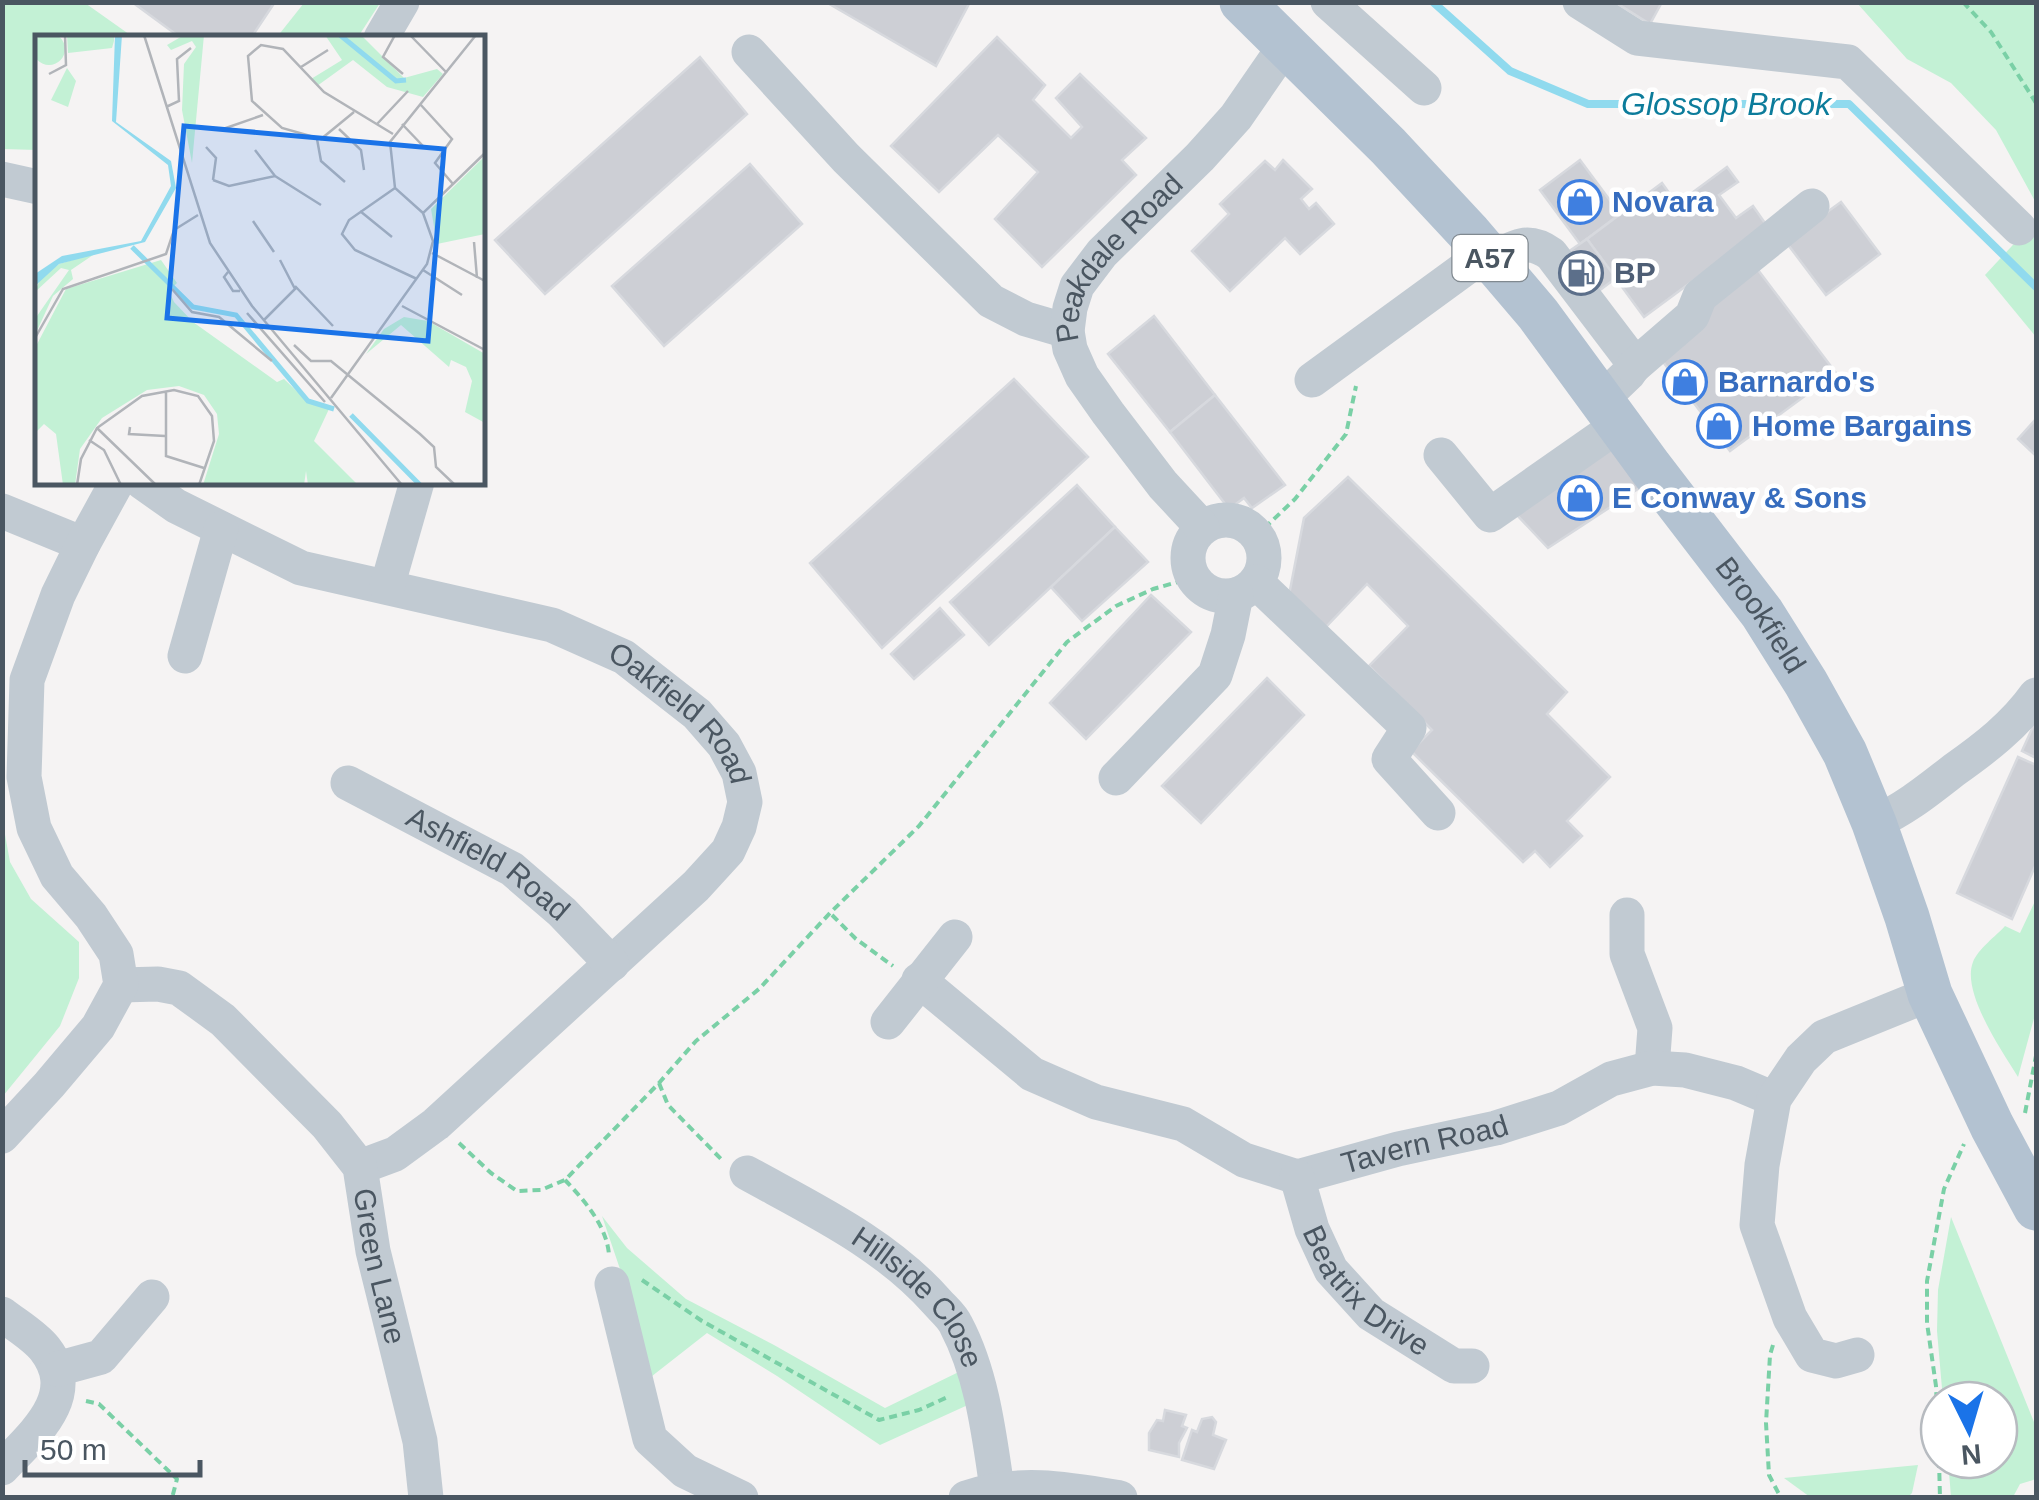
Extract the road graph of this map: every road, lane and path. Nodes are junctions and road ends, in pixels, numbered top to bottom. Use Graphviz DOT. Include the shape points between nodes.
graph roads {
  1 [pos="402,2"];
  2 [pos="1242,2"];
  3 [pos="1328,2"];
  4 [pos="1580,2"];
  5 [pos="1963,2"];
  6 [pos="383,35"];
  7 [pos="1285,46"];
  8 [pos="750,52"];
  9 [pos="1424,88"];
  10 [pos="2036,103"];
  11 [pos="2,179"];
  12 [pos="35,186"];
  13 [pos="1812,206"];
  14 [pos="2019,228"];
  15 [pos="1489,257"];
  16 [pos="1067,331"];
  17 [pos="1350,353"];
  18 [pos="1633,366"];
  19 [pos="1312,380"];
  20 [pos="1611,412"];
  21 [pos="1440,455"];
  22 [pos="116,485"];
  23 [pos="146,485"];
  24 [pos="416,485"];
  25 [pos="2,511"];
  26 [pos="1202,528"];
  27 [pos="221,529"];
  28 [pos="1255,536"];
  29 [pos="82,544"];
  30 [pos="1192,578"];
  31 [pos="387,587"];
  32 [pos="1246,589"];
  33 [pos="185,656"];
  34 [pos="15,674"];
  35 [pos="2036,695"];
  36 [pos="1116,778"];
  37 [pos="348,784"];
  38 [pos="1438,813"];
  39 [pos="1874,823"];
  40 [pos="830,913"];
  41 [pos="1627,915"];
  42 [pos="956,937"];
  43 [pos="612,964"];
  44 [pos="920,980"];
  45 [pos="121,985"];
  46 [pos="1930,994"];
  47 [pos="888,1022"];
  48 [pos="2036,1056"];
  49 [pos="1652,1068"];
  50 [pos="659,1083"];
  51 [pos="1774,1099"];
  52 [pos="436,1124"];
  53 [pos="1992,1126"];
  54 [pos="2,1136"];
  55 [pos="360,1167"];
  56 [pos="747,1173"];
  57 [pos="1298,1177"];
  58 [pos="565,1180"];
  59 [pos="2036,1208"];
  60 [pos="621,1270"];
  61 [pos="152,1296"];
  62 [pos="2,1314"];
  63 [pos="1770,1355"];
  64 [pos="1857,1356"];
  65 [pos="1472,1366"];
  66 [pos="1935,1380"];
  67 [pos="57,1381"];
  68 [pos="978,1384"];
  69 [pos="2,1468"];
  70 [pos="981,1493"];
  71 [pos="172,1498"];
  72 [pos="426,1498"];
  73 [pos="741,1498"];
  74 [pos="1120,1498"];
  75 [pos="1780,1498"];
  1 -- 6 [label="street"];
  2 -- 7 [label="main road, Brookfield / A57"];
  3 -- 9 [label="street"];
  4 -- 14 [label="street" via="1637,38 1848,62"];
  5 -- 10 [label="path"];
  7 -- 15 [label="main road, Brookfield / A57"];
  7 -- 16 [label="street, Peakdale Road" via="1236,117 1130,239 1102,253 1077,286"];
  8 -- 16 [label="street" via="991,301"];
  11 -- 12 [label="street"];
  13 -- 18 [label="street" via="1700,296 1692,316"];
  15 -- 17 [label="street"];
  15 -- 18 [label="street" via="1516,245 1540,246 1551,254"];
  15 -- 20 [label="main road, Brookfield / A57"];
  16 -- 26 [label="street, Peakdale Road" via="1082,376"];
  17 -- 19 [label="street"];
  17 -- 28 [label="path" via="1358,378 1346,434"];
  18 -- 20 [label="street"];
  20 -- 21 [label="street" via="1494,519"];
  20 -- 39 [label="main road, Brookfield / A57" via="1717,532 1845,753"];
  22 -- 29 [label="street"];
  23 -- 27 [label="street, Oakfield Road"];
  24 -- 31 [label="street"];
  25 -- 29 [label="street"];
  26 -- 28 [label="street" via="1221,520 1246,526"];
  26 -- 30 [label="street" via="1187,554"];
  27 -- 31 [label="street, Oakfield Road" via="301,568"];
  27 -- 33 [label="street"];
  28 -- 32 [label="street" via="1264,566"];
  29 -- 34 [label="street"];
  30 -- 32 [label="street" via="1212,595"];
  30 -- 40 [label="path" via="1116,606 1067,642 919,826"];
  31 -- 43 [label="street, Oakfield Road" via="552,625 624,657 697,714 724,745 744,802 728,851"];
  32 -- 36 [label="street" via="1215,674"];
  32 -- 38 [label="street" via="1409,728 1390,760"];
  34 -- 45 [label="street" via="34,828 57,876 116,954"];
  35 -- 39 [label="street" via="1997,739 1901,811"];
  37 -- 43 [label="street, Ashfield Road" via="512,869"];
  39 -- 46 [label="main road, Brookfield / A57"];
  40 -- 44 [label="path" via="889,964"];
  40 -- 50 [label="path"];
  41 -- 49 [label="street" via="1627,954 1655,1028"];
  42 -- 44 [label="street"];
  43 -- 52 [label="street, Oakfield Road"];
  44 -- 47 [label="street"];
  44 -- 57 [label="street" via="1032,1074 1096,1102 1183,1124 1244,1160"];
  45 -- 54 [label="street" via="98,1027"];
  45 -- 55 [label="street, Green Lane" via="179,988 222,1020"];
  46 -- 51 [label="street" via="1824,1036"];
  46 -- 53 [label="main road, Brookfield / A57"];
  48 -- 53 [label="path" via="2025,1113"];
  49 -- 51 [label="street, Tavern Road" via="1719,1078"];
  49 -- 57 [label="street, Tavern Road" via="1496,1128"];
  50 -- 56 [label="path" via="668,1105 718,1157"];
  50 -- 58 [label="path"];
  51 -- 64 [label="street" via="1757,1225 1773,1275 1812,1355 1836,1361"];
  52 -- 55 [label="street, Oakfield Road" via="395,1154"];
  52 -- 58 [label="path" via="517,1190"];
  53 -- 59 [label="main road, A57"];
  53 -- 66 [label="path" via="1964,1143 1944,1189 1926,1281"];
  55 -- 72 [label="street, Green Lane" via="373,1252 420,1441"];
  56 -- 68 [label="street, Hillside Close" via="862,1238 921,1284 955,1322"];
  57 -- 65 [label="street, Beatrix Drive" via="1331,1270 1371,1314 1454,1366"];
  58 -- 60 [label="path" via="588,1204"];
  60 -- 68 [label="path" via="880,1420"];
  60 -- 73 [label="street" via="650,1439 685,1471"];
  61 -- 67 [label="street" via="101,1357"];
  62 -- 67 [label="street" via="44,1347"];
  63 -- 75 [label="path" via="1766,1424 1770,1474"];
  67 -- 69 [label="street" via="56,1401"];
  67 -- 71 [label="path" via="99,1404 177,1479"];
  68 -- 70 [label="street, Hillside Close" via="992,1450"];
  70 -- 74 [label="street" via="1030,1487"];
}
